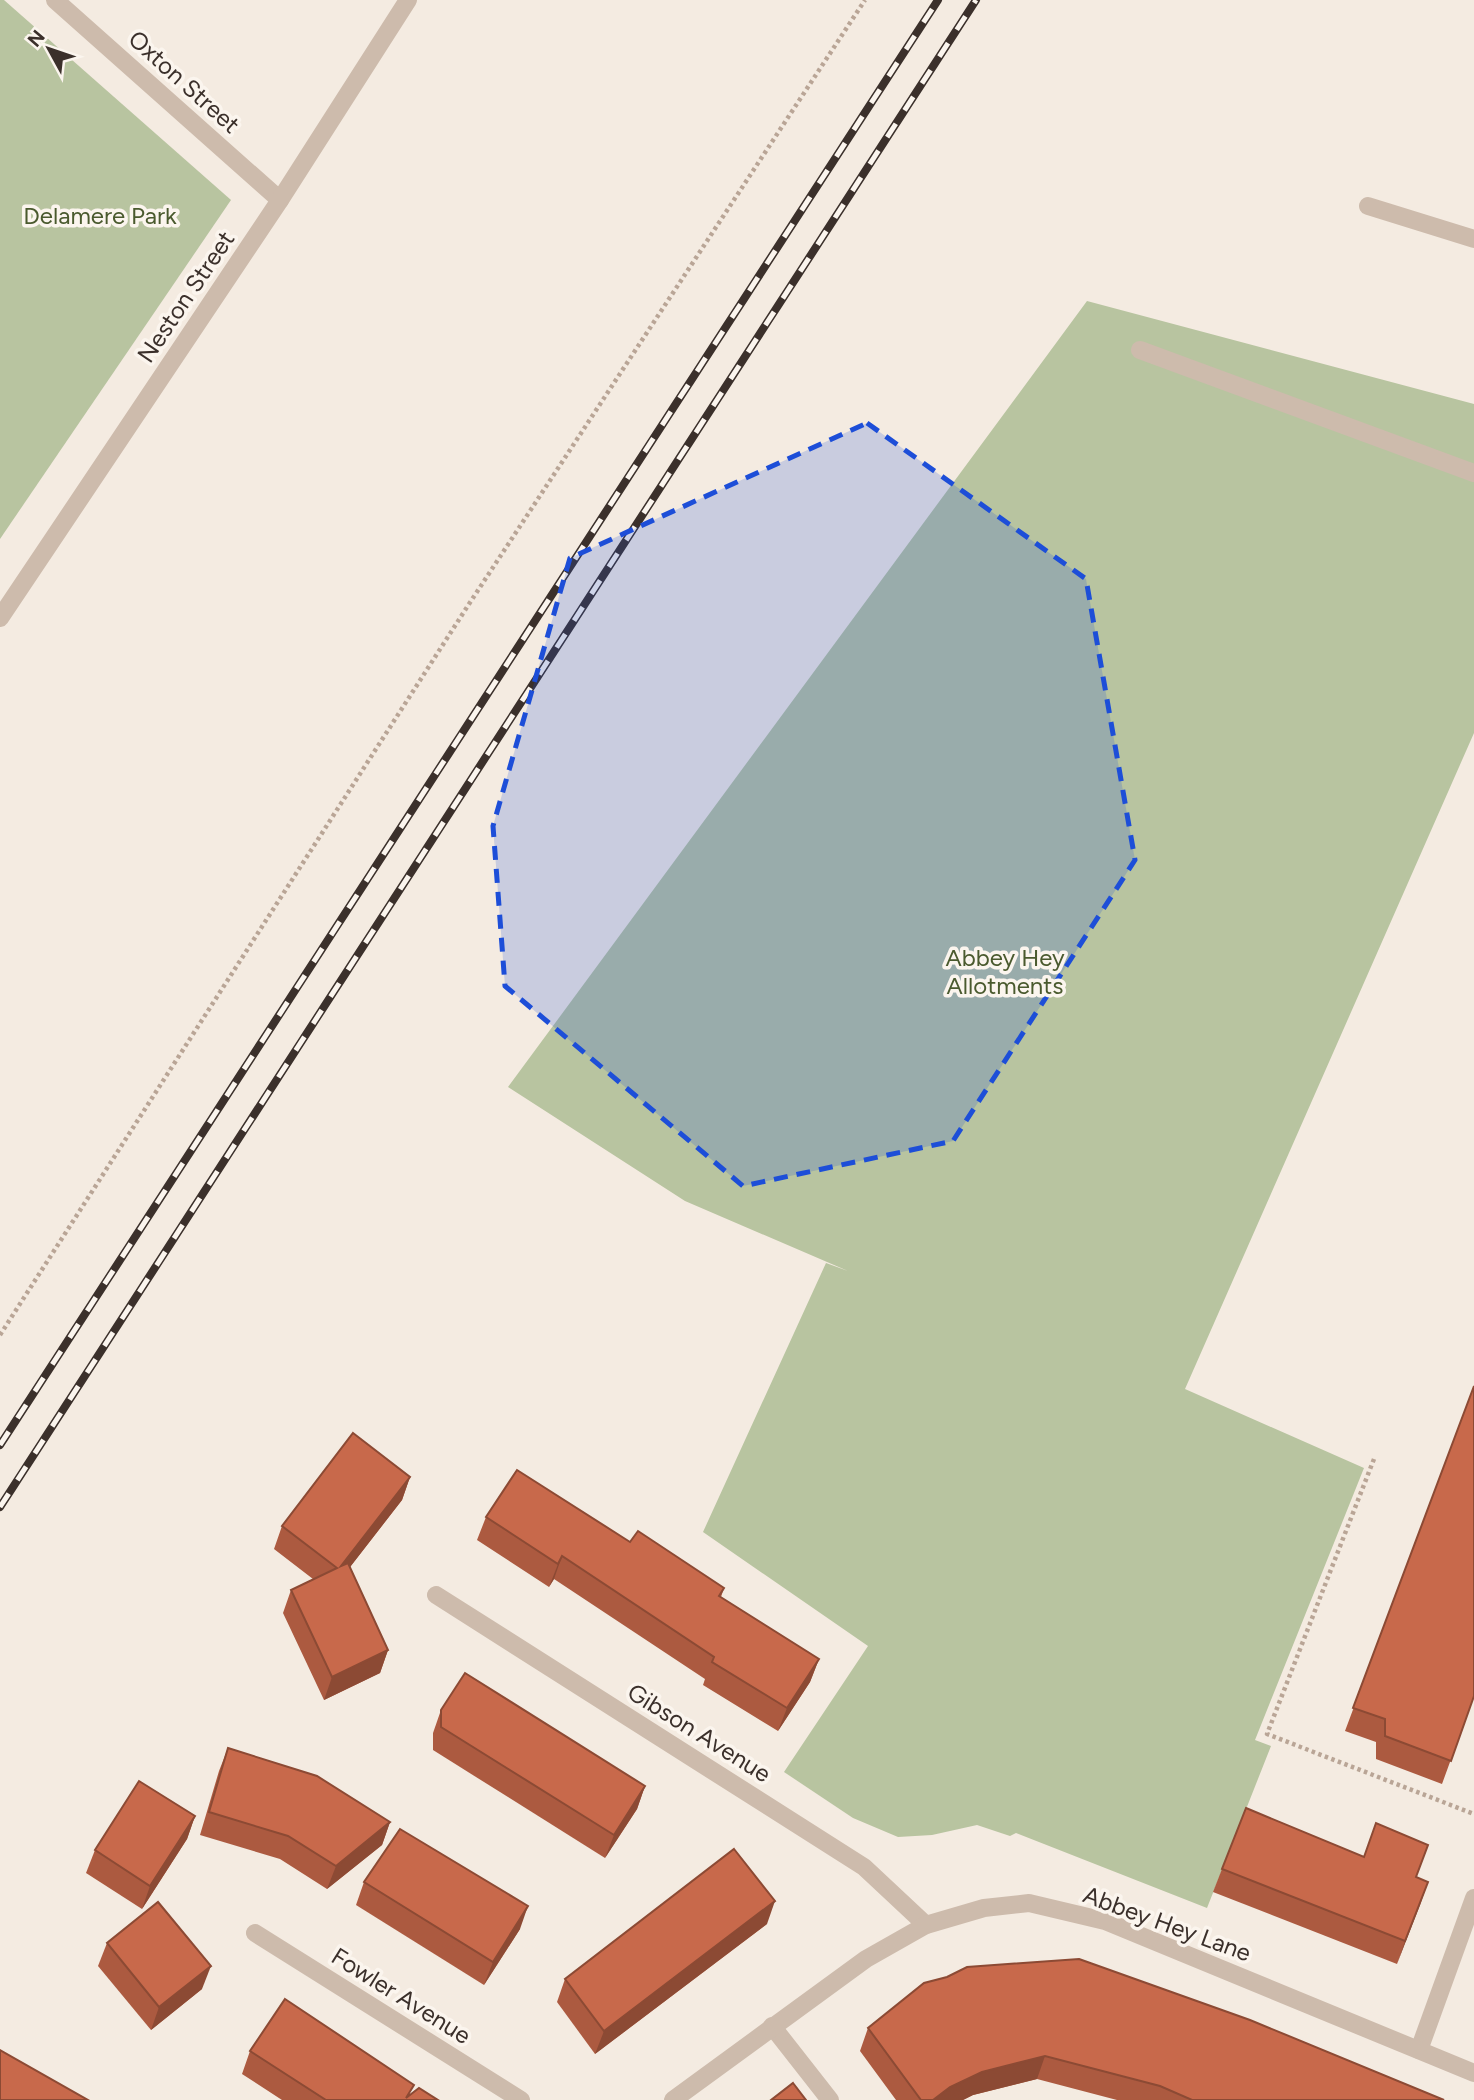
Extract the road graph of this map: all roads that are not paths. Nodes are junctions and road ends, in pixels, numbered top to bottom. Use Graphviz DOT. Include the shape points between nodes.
graph roads {
  1 [pos="55,0"];
  2 [pos="408,0"];
  3 [pos="280,200"];
  4 [pos="1368,206"];
  5 [pos="1474,239"];
  6 [pos="1140,349"];
  7 [pos="1474,473"];
  8 [pos="0,618"];
  9 [pos="436,1595"];
  10 [pos="1474,1898"];
  11 [pos="926,1925"];
  12 [pos="255,1933"];
  13 [pos="772,2026"];
  14 [pos="1419,2050"];
  15 [pos="1474,2073"];
  16 [pos="521,2100"];
  17 [pos="673,2100"];
  18 [pos="830,2100"];
  1 -- 3 [label="street, Oxton Street"];
  2 -- 3 [label="street, Neston Street"];
  3 -- 8 [label="street, Neston Street"];
  4 -- 5 [label="street"];
  6 -- 7 [label="street"];
  9 -- 11 [label="street, Gibson Avenue" via="864,1867"];
  10 -- 14 [label="street"];
  11 -- 13 [label="street, Abbey Hey Lane" via="866,1959"];
  11 -- 14 [label="street, Abbey Hey Lane" via="984,1908 1029,1903 1105,1921"];
  12 -- 16 [label="street, Fowler Avenue"];
  13 -- 17 [label="street, Abbey Hey Lane"];
  13 -- 18 [label="street"];
  14 -- 15 [label="street, Abbey Hey Lane"];
}
